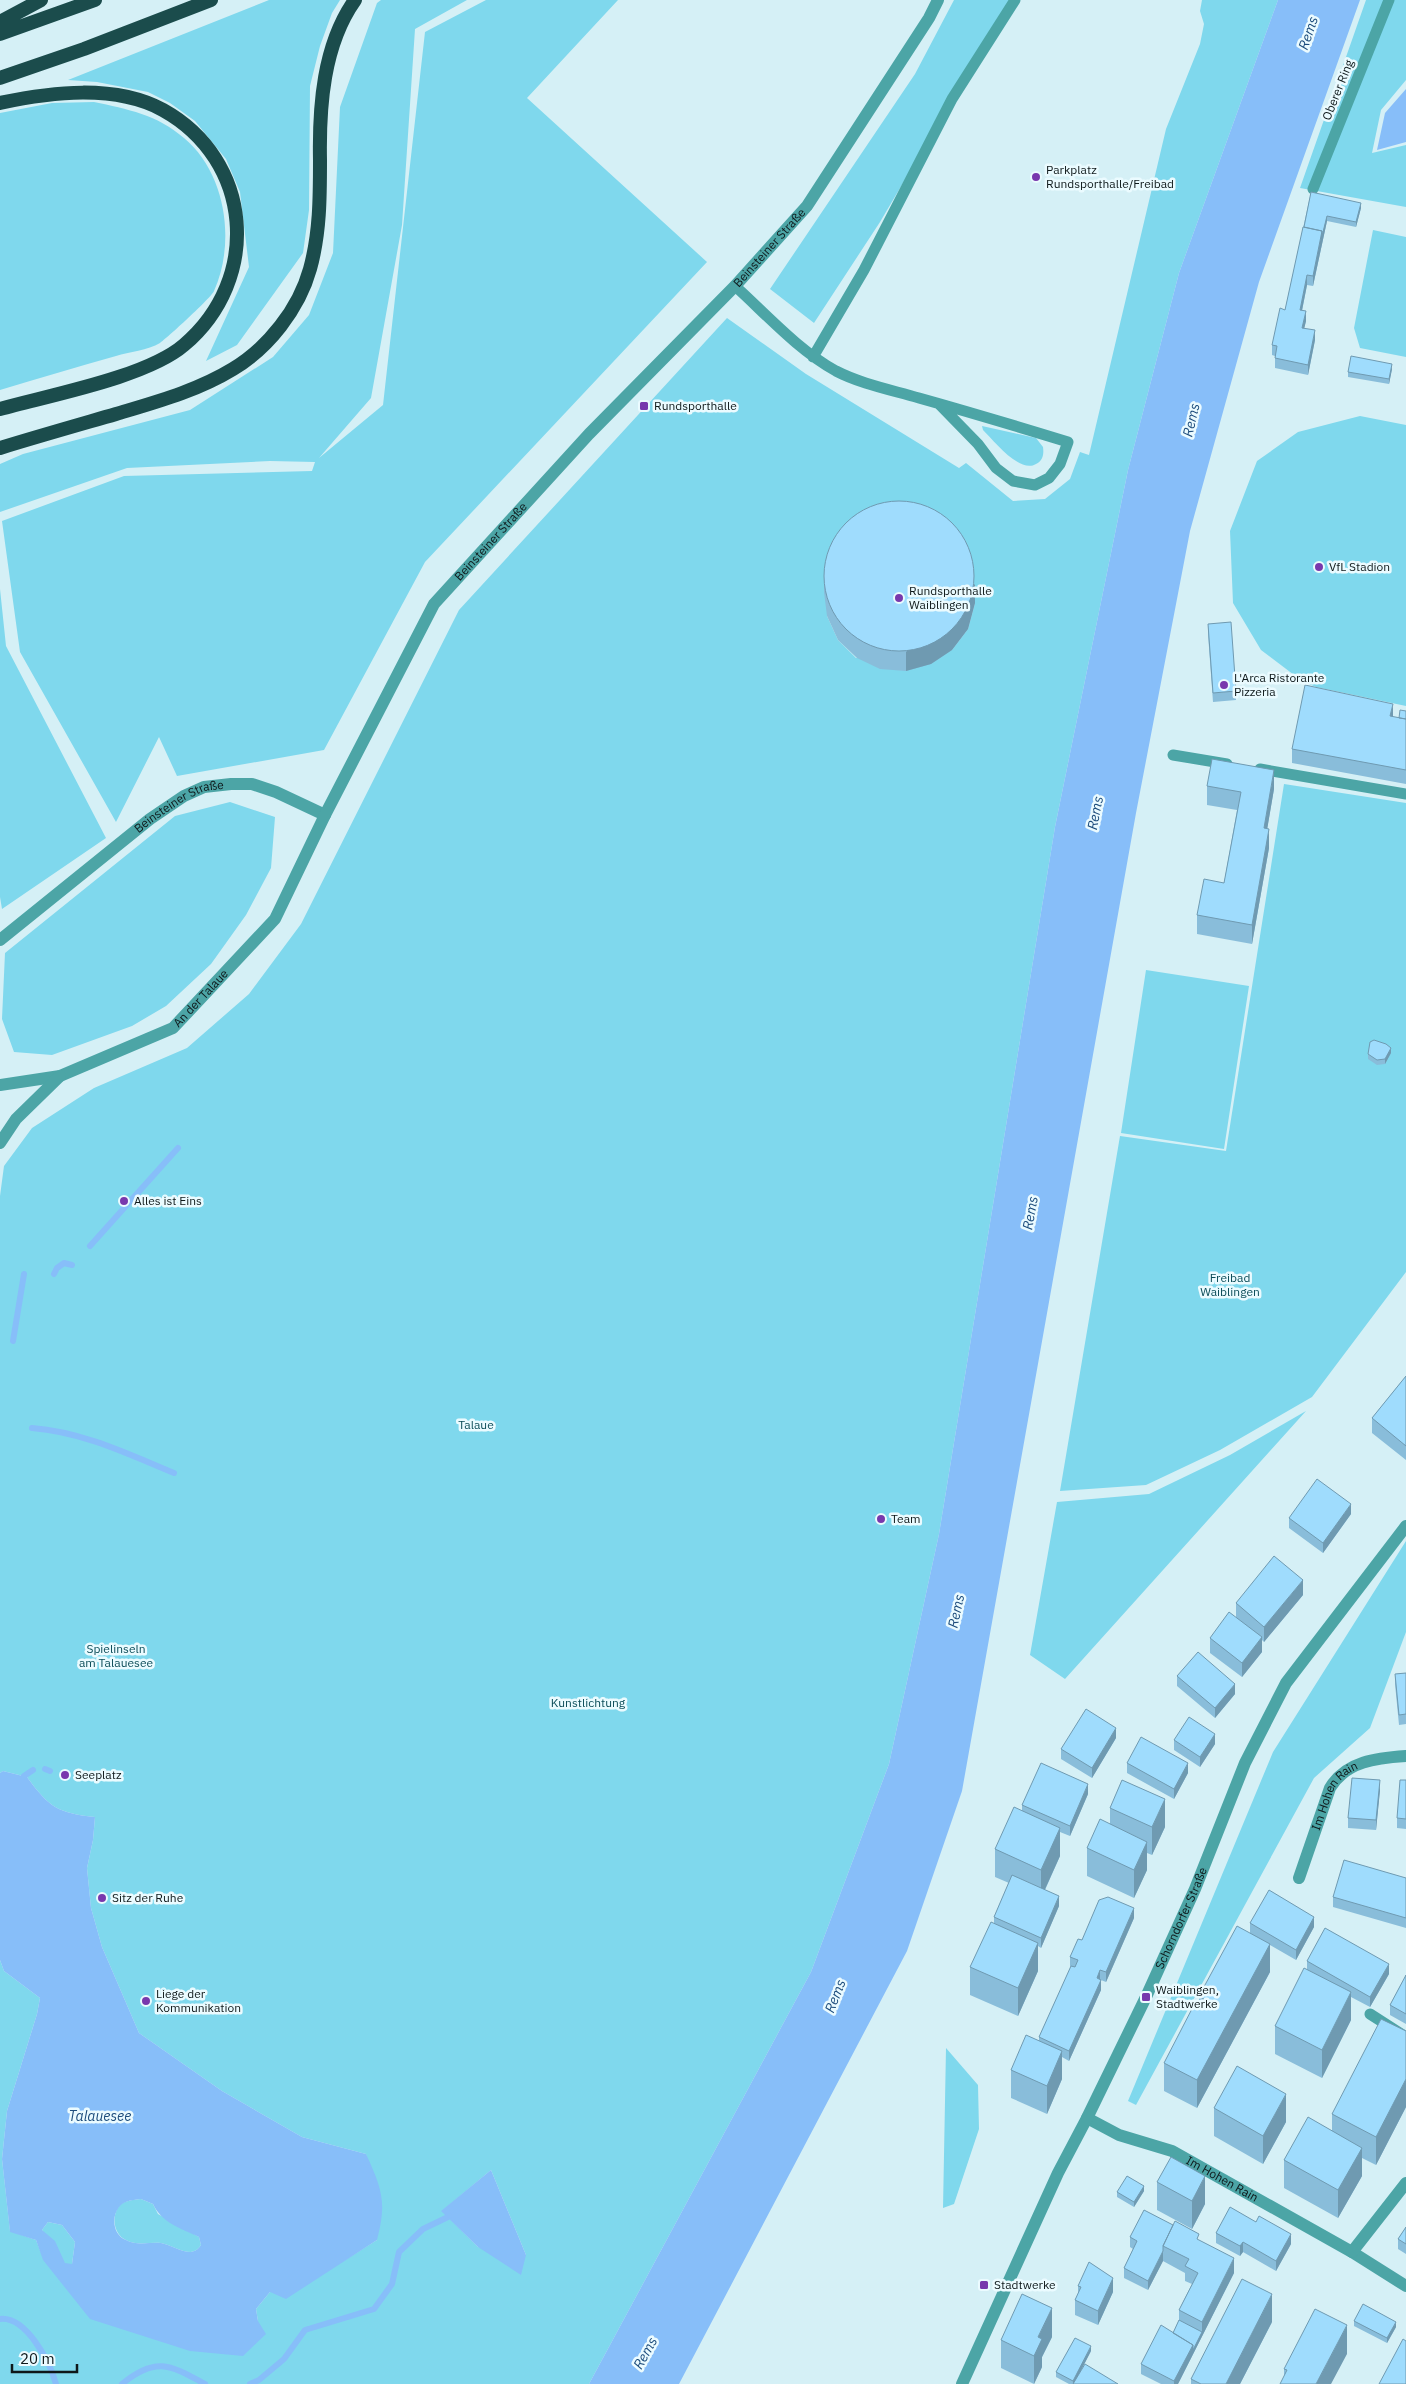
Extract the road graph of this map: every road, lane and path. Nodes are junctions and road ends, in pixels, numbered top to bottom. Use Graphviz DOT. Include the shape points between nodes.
graph roads {
  1 [pos="41,0"];
  2 [pos="95,0"];
  3 [pos="211,0"];
  4 [pos="355,0"];
  5 [pos="938,0"];
  6 [pos="1015,0"];
  7 [pos="1389,0"];
  8 [pos="0,22"];
  9 [pos="0,34"];
  10 [pos="0,78"];
  11 [pos="0,103"];
  12 [pos="1313,189"];
  13 [pos="735,286"];
  14 [pos="813,357"];
  15 [pos="939,404"];
  16 [pos="0,409"];
  17 [pos="0,448"];
  18 [pos="1173,755"];
  19 [pos="1406,794"];
  20 [pos="325,815"];
  21 [pos="0,940"];
  22 [pos="60,1076"];
  23 [pos="0,1086"];
  24 [pos="0,1144"];
  25 [pos="1406,1526"];
  26 [pos="1406,1756"];
  27 [pos="1299,1878"];
  28 [pos="1370,2014"];
  29 [pos="1406,2037"];
  30 [pos="1087,2118"];
  31 [pos="1406,2184"];
  32 [pos="1352,2252"];
  33 [pos="1406,2286"];
  34 [pos="962,2384"];
  1 -- 8 [label="highway"];
  2 -- 9 [label="highway"];
  3 -- 10 [label="highway"];
  4 -- 17 [label="highway" via="342,22 325,78 321,108 320,199 310,271 283,323 233,369 194,388"];
  5 -- 13 [label="street, Beinsteiner Straße" via="807,206"];
  6 -- 14 [label="lane" via="952,99 864,270"];
  7 -- 12 [label="lane, Oberer Ring"];
  11 -- 16 [label="highway" via="60,93 105,94 135,99 163,110 196,134 215,157 229,186 236,216 237,246 232,274 221,302 204,326 183,346 157,362 124,374"];
  13 -- 14 [label="lane"];
  13 -- 20 [label="street, Beinsteiner Straße" via="589,434 434,604"];
  14 -- 15 [label="lane" via="838,372"];
  15 -- 15 [label="lane" via="978,444 996,468 1013,480 1035,485 1049,478 1060,464 1068,442"];
  18 -- 19 [label="lane"];
  20 -- 21 [label="street, Beinsteiner Straße" via="252,784 204,787 150,819"];
  20 -- 22 [label="street, An der Talaue" via="275,919 173,1028"];
  22 -- 23 [label="street, An der Talaue"];
  22 -- 24 [label="street" via="16,1119"];
  25 -- 30 [label="street, Schorndorfer Straße" via="1286,1683 1245,1764 1190,1898"];
  26 -- 27 [label="street, Im Hohen Rain" via="1354,1765 1337,1777 1330,1788"];
  28 -- 29 [label="lane"];
  30 -- 32 [label="street, Im Hohen Rain" via="1119,2135 1172,2151"];
  30 -- 34 [label="street, Schorndorfer Straße" via="1058,2173"];
  31 -- 32 [label="street"];
  32 -- 33 [label="street, Im Hohen Rain"];
}
